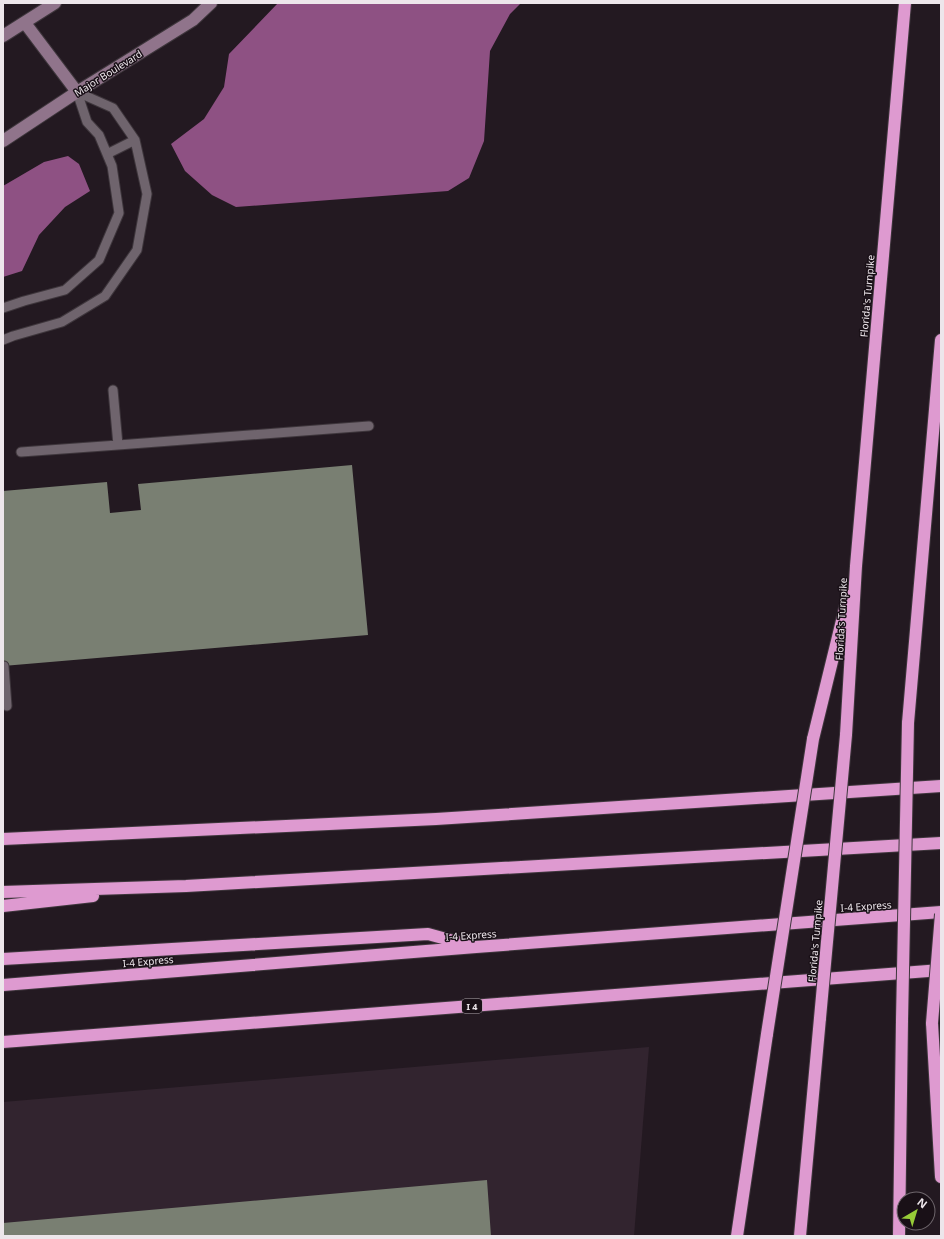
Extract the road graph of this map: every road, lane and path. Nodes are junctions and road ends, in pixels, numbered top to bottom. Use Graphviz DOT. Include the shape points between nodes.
graph roads {
  1 [pos="55,3"];
  2 [pos="210,3"];
  3 [pos="905,3"];
  4 [pos="25,23"];
  5 [pos="3,36"];
  6 [pos="77,92"];
  7 [pos="135,140"];
  8 [pos="3,141"];
  9 [pos="107,154"];
  10 [pos="3,308"];
  11 [pos="3,340"];
  12 [pos="941,340"];
  13 [pos="113,390"];
  14 [pos="369,426"];
  15 [pos="118,445"];
  16 [pos="21,452"];
  17 [pos="856,566"];
  18 [pos="4,666"];
  19 [pos="7,706"];
  20 [pos="941,786"];
  21 [pos="3,839"];
  22 [pos="941,843"];
  23 [pos="186,886"];
  24 [pos="3,892"];
  25 [pos="3,906"];
  26 [pos="941,913"];
  27 [pos="476,947"];
  28 [pos="3,958"];
  29 [pos="941,970"];
  30 [pos="3,985"];
  31 [pos="3,1042"];
  32 [pos="941,1177"];
  33 [pos="737,1236"];
  34 [pos="800,1236"];
  35 [pos="899,1236"];
  1 -- 4 [label="street"];
  2 -- 6 [label="street, Major Boulevard" via="193,20"];
  3 -- 17 [label="highway, Florida's Turnpike"];
  4 -- 5 [label="street"];
  4 -- 6 [label="street"];
  6 -- 7 [label="lane" via="114,108"];
  6 -- 8 [label="street, Major Boulevard"];
  6 -- 9 [label="lane" via="88,122 99,135"];
  7 -- 9 [label="lane"];
  7 -- 11 [label="lane" via="146,194 137,250 105,296 62,322"];
  9 -- 10 [label="lane" via="112,166 119,213 99,260 65,290"];
  12 -- 35 [label="highway, bridge" via="908,723"];
  13 -- 15 [label="lane"];
  14 -- 15 [label="lane"];
  15 -- 16 [label="lane"];
  17 -- 33 [label="highway, bridge" via="813,739"];
  17 -- 34 [label="highway, Florida's Turnpike, bridge" via="846,735"];
  18 -- 19 [label="lane"];
  20 -- 21 [label="highway" via="436,819"];
  22 -- 23 [label="highway"];
  23 -- 24 [label="highway"];
  23 -- 25 [label="highway"];
  26 -- 27 [label="highway, I-4 Express"];
  26 -- 32 [label="highway, bridge" via="932,1023"];
  27 -- 28 [label="highway" via="428,934"];
  27 -- 30 [label="highway, I-4 Express"];
  29 -- 31 [label="highway, I 4"];
}
